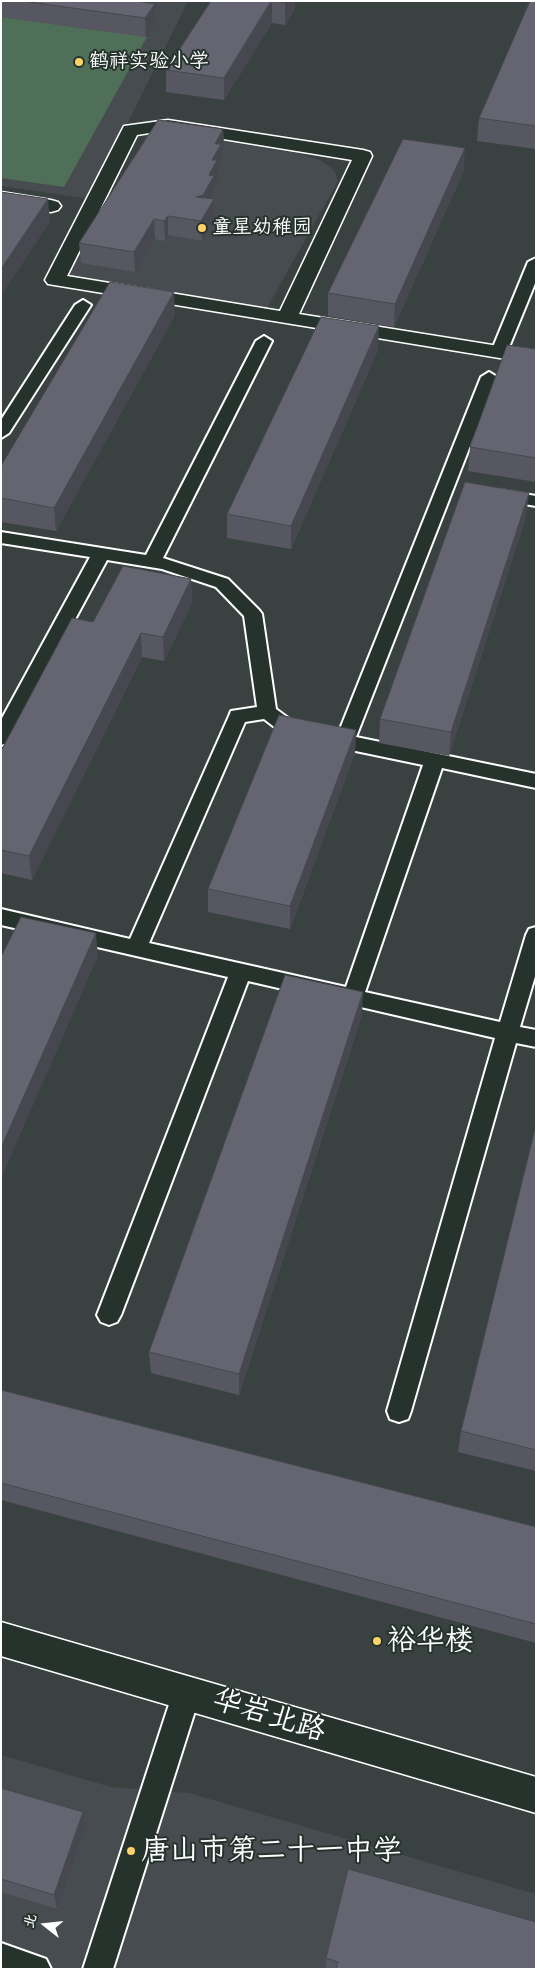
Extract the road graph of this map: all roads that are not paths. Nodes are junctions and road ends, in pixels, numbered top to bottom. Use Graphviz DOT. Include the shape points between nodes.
graph roads {
  1 [pos="1,198"];
  2 [pos="51,206"];
  3 [pos="536,262"];
  4 [pos="84,305"];
  5 [pos="287,318"];
  6 [pos="264,341"];
  7 [pos="499,352"];
  8 [pos="536,358"];
  9 [pos="489,377"];
  10 [pos="1,434"];
  11 [pos="446,485"];
  12 [pos="464,488"];
  13 [pos="482,491"];
  14 [pos="536,501"];
  15 [pos="1,537"];
  16 [pos="101,554"];
  17 [pos="152,562"];
  18 [pos="267,712"];
  19 [pos="1,738"];
  20 [pos="344,743"];
  21 [pos="434,762"];
  22 [pos="536,782"];
  23 [pos="2,919"];
  24 [pos="536,935"];
  25 [pos="137,947"];
  26 [pos="241,971"];
  27 [pos="352,997"];
  28 [pos="508,1032"];
  29 [pos="536,1039"];
  30 [pos="109,1315"];
  31 [pos="399,1411"];
  32 [pos="1,1639"];
  33 [pos="187,1692"];
  34 [pos="536,1796"];
  35 [pos="1,1958"];
  36 [pos="36,1969"];
  37 [pos="98,1969"];
  1 -- 2 [label="street"];
  3 -- 7 [label="lane"];
  4 -- 10 [label="lane"];
  5 -- 5 [label="street" via="363,156 168,125 130,130 56,280"];
  5 -- 7 [label="street"];
  6 -- 17 [label="lane"];
  7 -- 8 [label="street"];
  9 -- 11 [label="lane"];
  11 -- 12 [label="lane"];
  11 -- 20 [label="lane"];
  13 -- 14 [label="lane"];
  15 -- 16 [label="lane"];
  16 -- 17 [label="lane"];
  16 -- 19 [label="lane"];
  17 -- 18 [label="lane" via="222,583 253,614"];
  18 -- 20 [label="lane" via="294,732"];
  18 -- 25 [label="lane" via="238,716"];
  20 -- 21 [label="lane"];
  21 -- 22 [label="lane"];
  21 -- 27 [label="lane"];
  23 -- 25 [label="lane"];
  24 -- 28 [label="lane"];
  25 -- 26 [label="lane"];
  26 -- 27 [label="lane"];
  26 -- 30 [label="lane"];
  27 -- 28 [label="lane"];
  28 -- 29 [label="lane"];
  28 -- 31 [label="lane"];
  32 -- 33 [label="street, 华岩北路"];
  33 -- 34 [label="street, 华岩北路"];
  33 -- 37 [label="lane"];
  35 -- 36 [label="lane"];
}
